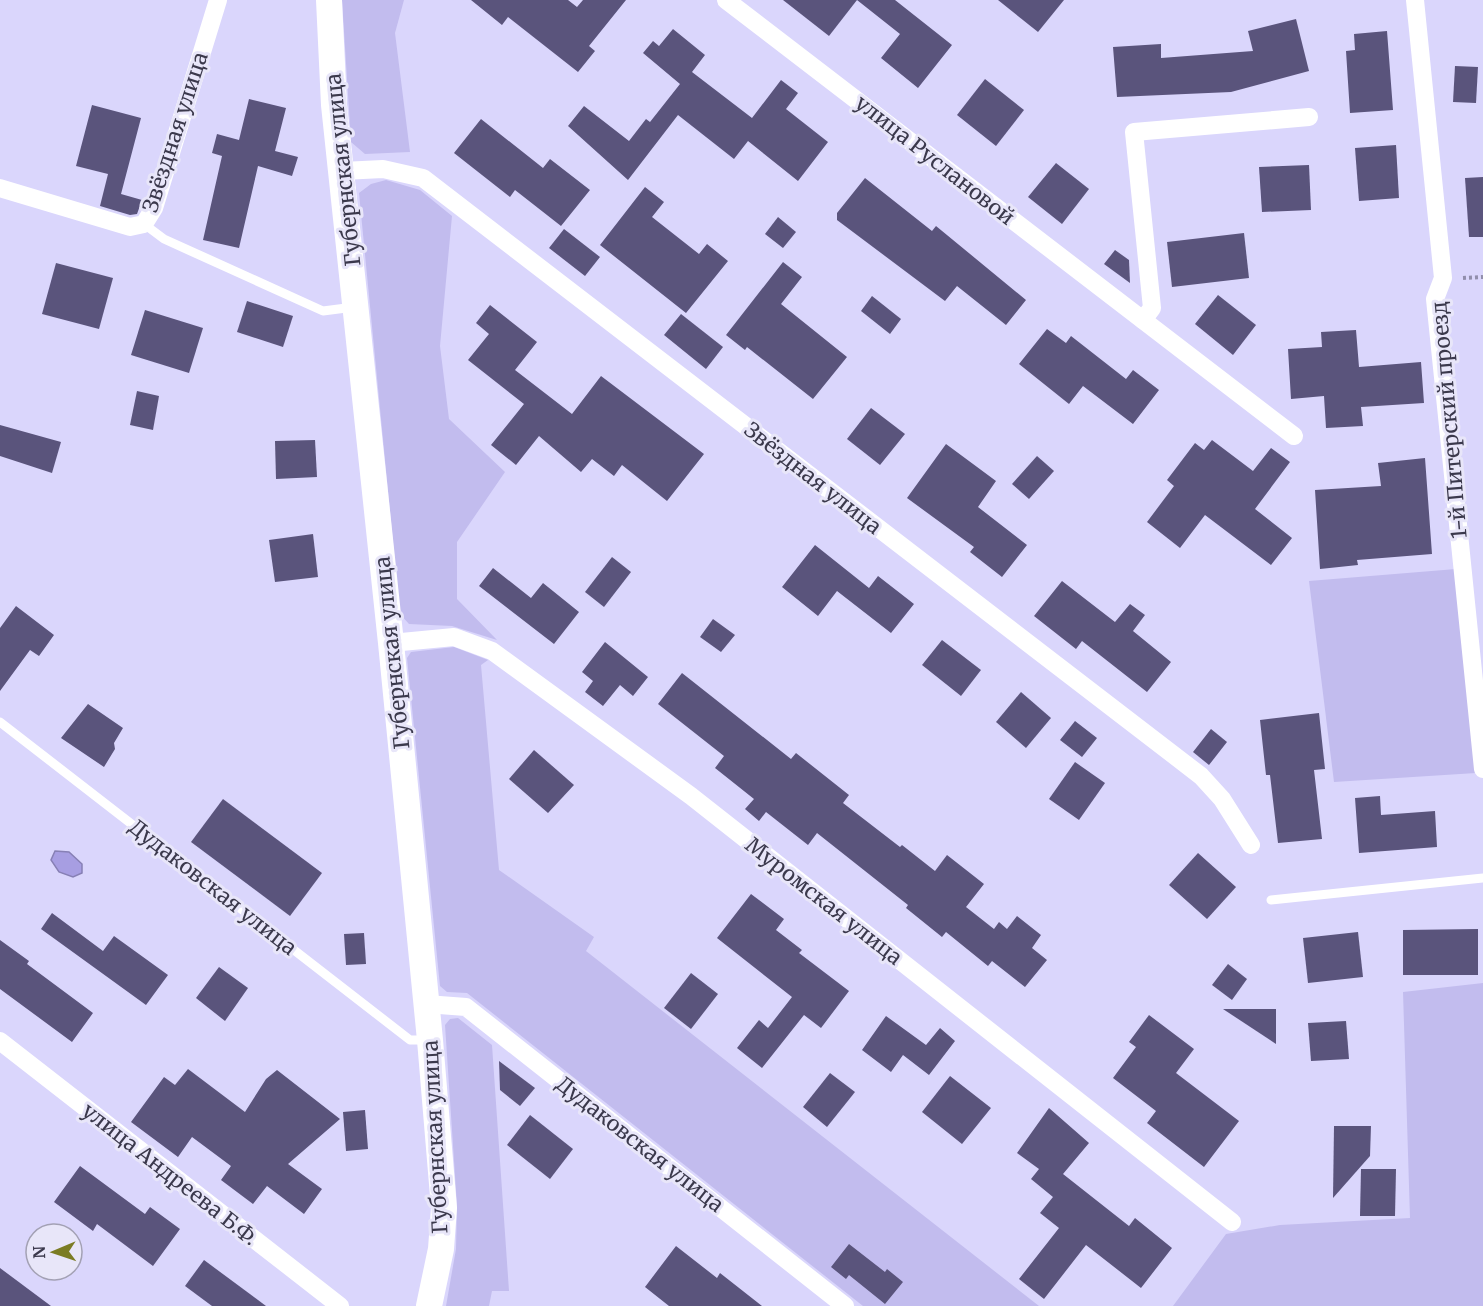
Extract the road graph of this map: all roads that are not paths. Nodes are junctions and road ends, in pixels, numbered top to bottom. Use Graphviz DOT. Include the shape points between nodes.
graph roads {
  1 [pos="218,0"];
  2 [pos="329,0"];
  3 [pos="726,0"];
  4 [pos="1416,0"];
  5 [pos="1309,117"];
  6 [pos="342,171"];
  7 [pos="0,188"];
  8 [pos="144,224"];
  9 [pos="357,307"];
  10 [pos="1143,320"];
  11 [pos="1294,436"];
  12 [pos="391,643"];
  13 [pos="0,722"];
  14 [pos="1483,769"];
  15 [pos="1251,845"];
  16 [pos="1483,878"];
  17 [pos="1271,900"];
  18 [pos="426,1004"];
  19 [pos="430,1040"];
  20 [pos="0,1041"];
  21 [pos="1232,1221"];
  22 [pos="340,1306"];
  23 [pos="429,1306"];
  24 [pos="845,1306"];
  1 -- 8 [label="street, Звёздная улица" via="154,208"];
  2 -- 6 [label="street, Губернская улица"];
  3 -- 10 [label="street, улица Руслановой"];
  4 -- 14 [label="street, 1-й Питерский проезд" via="1443,278 1435,299"];
  5 -- 10 [label="street" via="1134,132 1152,308"];
  6 -- 9 [label="street, Губернская улица"];
  6 -- 15 [label="street, Звёздная улица" via="383,169 423,178 1201,777 1222,800"];
  7 -- 8 [label="street, Звёздная улица" via="130,227"];
  8 -- 9 [label="lane" via="164,239 323,310"];
  9 -- 12 [label="street, Губернская улица"];
  10 -- 11 [label="street, улица Руслановой"];
  12 -- 18 [label="street, Губернская улица"];
  12 -- 21 [label="street, Муромская улица" via="453,637 492,651 691,796"];
  13 -- 19 [label="lane, Дудаковская улица" via="410,1040"];
  16 -- 17 [label="lane"];
  18 -- 19 [label="street, Губернская улица"];
  18 -- 24 [label="street, Дудаковская улица" via="466,1007"];
  19 -- 23 [label="street, Губернская улица" via="444,1208 441,1249"];
  20 -- 22 [label="street, улица Андреева Б.Ф."];
}
